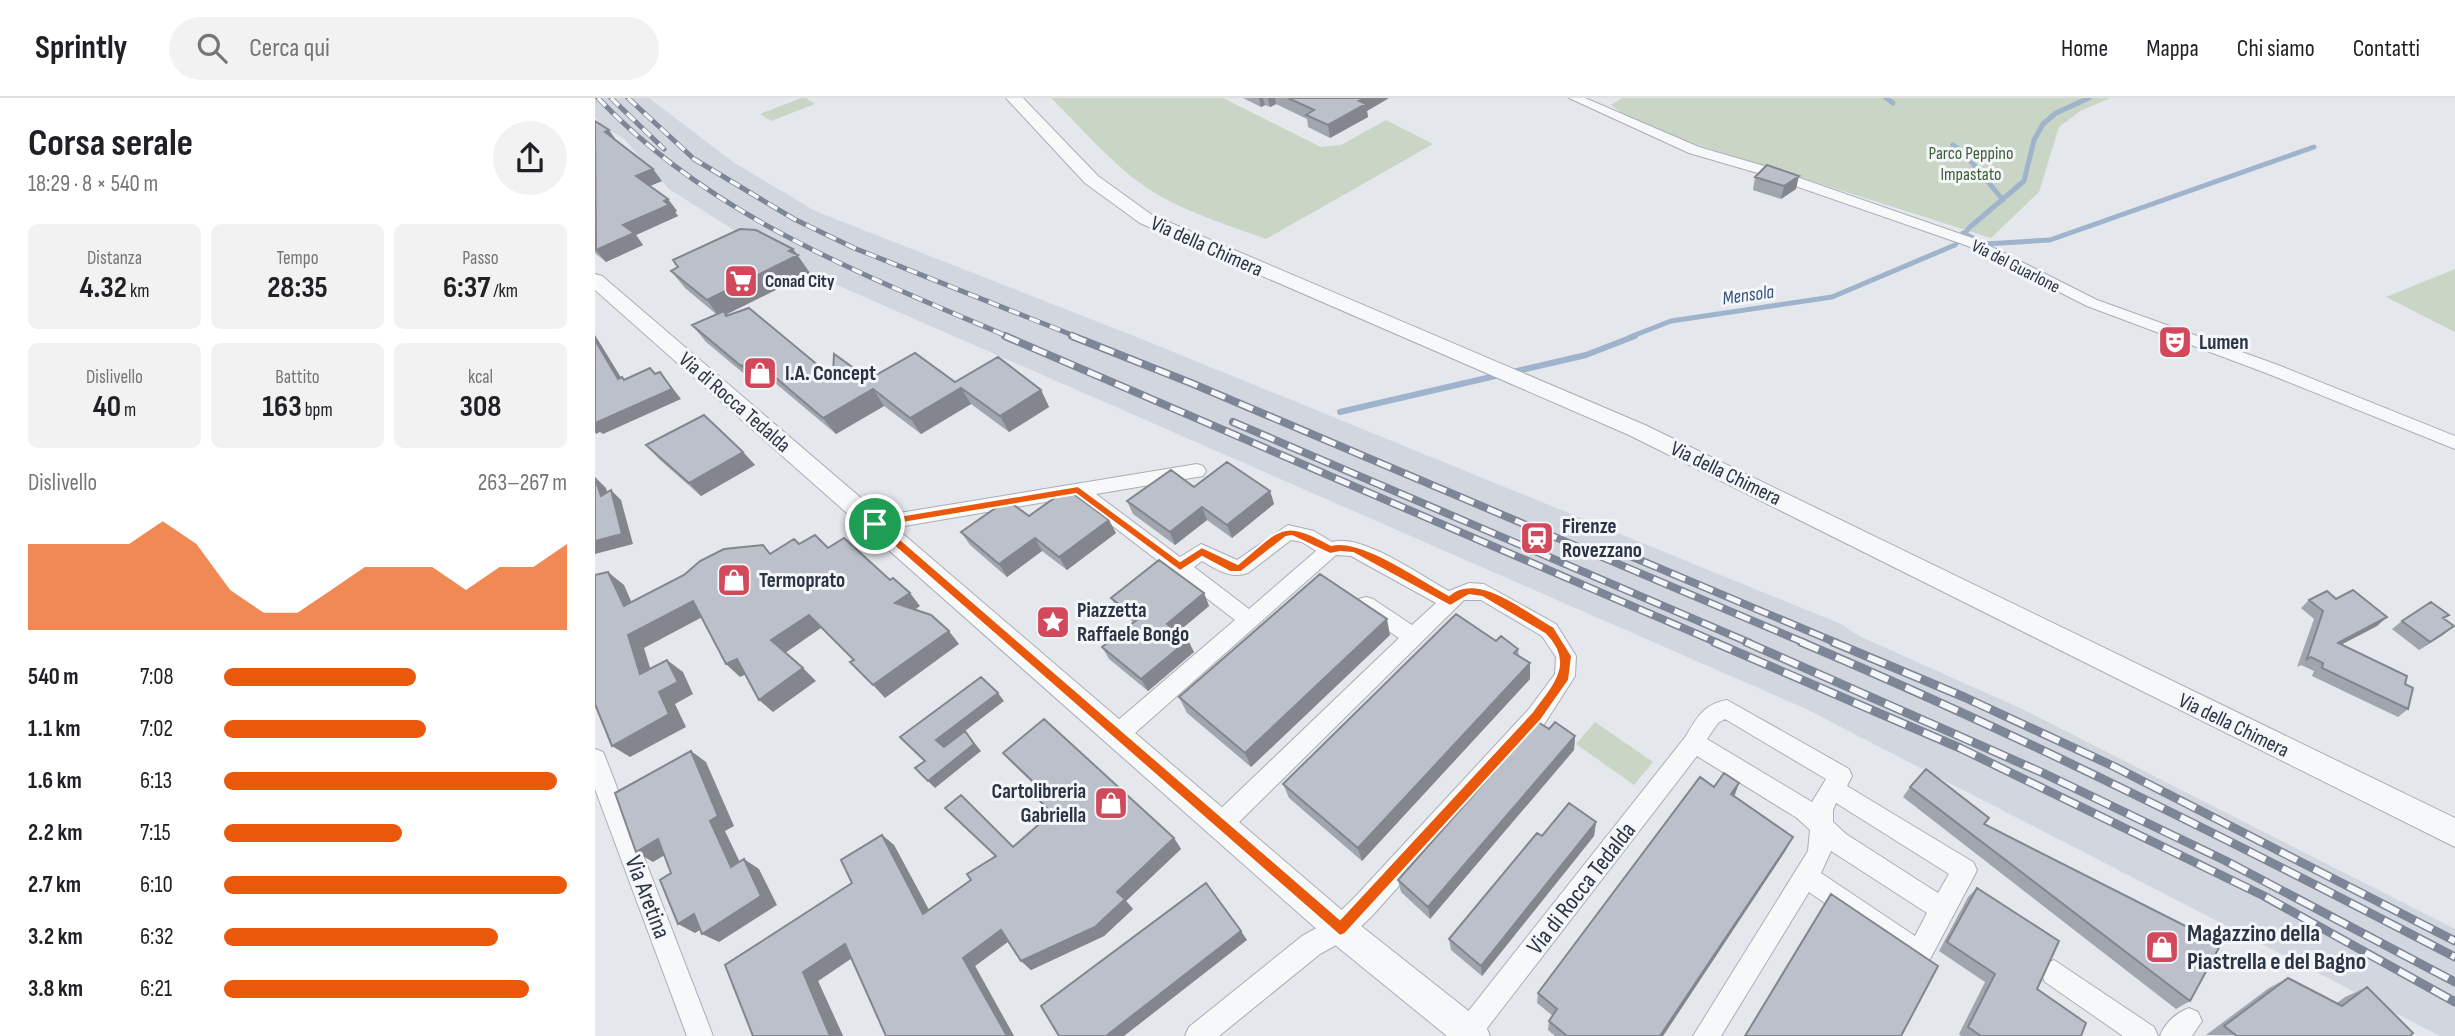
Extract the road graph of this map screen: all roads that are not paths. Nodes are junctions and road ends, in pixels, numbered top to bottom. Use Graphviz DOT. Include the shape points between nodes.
graph roads {
  1 [pos="1014,98"];
  2 [pos="1575,98"];
  3 [pos="595,280"];
  4 [pos="2455,443"];
  5 [pos="1197,471"];
  6 [pos="1078,490"];
  7 [pos="875,524"];
  8 [pos="1330,550"];
  9 [pos="1180,567"];
  10 [pos="1344,591"];
  11 [pos="1450,601"];
  12 [pos="1249,620"];
  13 [pos="1414,637"];
  14 [pos="1118,734"];
  15 [pos="1695,743"];
  16 [pos="595,759"];
  17 [pos="1833,789"];
  18 [pos="1222,823"];
  19 [pos="1822,827"];
  20 [pos="2455,834"];
  21 [pos="1804,875"];
  22 [pos="1942,909"];
  23 [pos="1340,929"];
  24 [pos="2054,973"];
  25 [pos="1471,1034"];
  26 [pos="700,1036"];
  27 [pos="1198,1036"];
  28 [pos="1706,1036"];
  29 [pos="2145,1036"];
  1 -- 20 [label="street, Via della Chimera" via="1082,170 1131,211 1637,430"];
  2 -- 4 [label="street, Via del Guarlone" via="1694,150 1951,234 2092,303"];
  3 -- 7 [label="street, Via di Rocca Tedalda"];
  5 -- 6 [label="street"];
  6 -- 7 [label="street"];
  6 -- 9 [label="street"];
  7 -- 14 [label="street, Via di Rocca Tedalda"];
  8 -- 9 [label="street" via="1307,536 1288,532 1241,568 1228,567 1202,551"];
  8 -- 11 [label="street" via="1355,549"];
  8 -- 12 [label="street" via="1315,571"];
  9 -- 12 [label="street"];
  10 -- 13 [label="street"];
  11 -- 13 [label="street"];
  11 -- 23 [label="street" via="1469,591 1484,592 1549,630 1566,656 1565,676 1537,716"];
  12 -- 14 [label="street"];
  13 -- 18 [label="street"];
  14 -- 18 [label="street, Via di Rocca Tedalda"];
  15 -- 17 [label="street, Via di Rocca Tedalda" via="1707,719 1727,709 1840,776"];
  15 -- 19 [label="street" via="1805,810"];
  15 -- 25 [label="street, Via di Rocca Tedalda"];
  16 -- 26 [label="street, Via Aretina"];
  17 -- 19 [label="street" via="1821,808"];
  17 -- 22 [label="street" via="1965,870"];
  18 -- 23 [label="street, Via di Rocca Tedalda"];
  19 -- 21 [label="street" via="1819,854"];
  19 -- 22 [label="street"];
  21 -- 22 [label="street" via="1919,954"];
  21 -- 28 [label="street"];
  23 -- 25 [label="street, Via di Rocca Tedalda"];
  23 -- 27 [label="street" via="1311,945"];
  24 -- 29 [label="street"];
}
